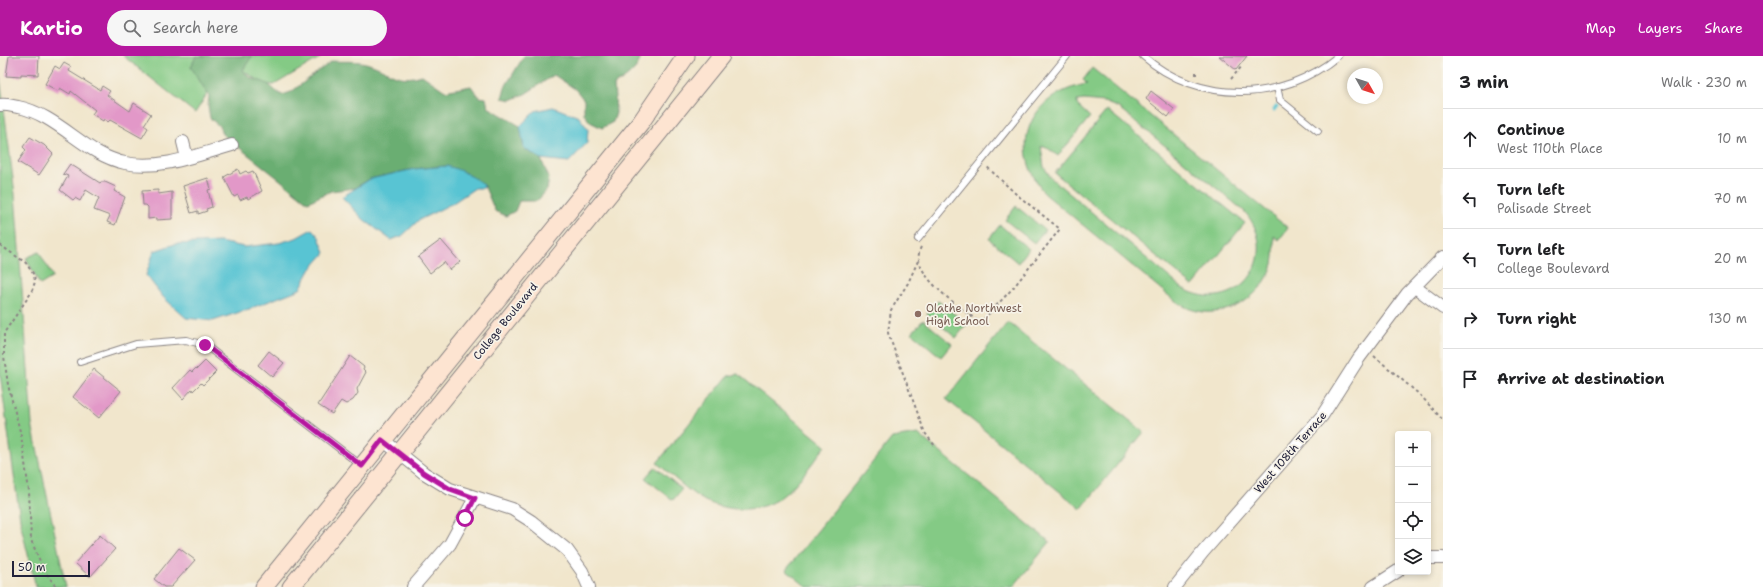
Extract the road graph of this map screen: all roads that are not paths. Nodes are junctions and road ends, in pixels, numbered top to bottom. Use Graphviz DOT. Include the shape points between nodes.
graph roads {
  1 [pos="686,56"];
  2 [pos="721,56"];
  3 [pos="1067,56"];
  4 [pos="1144,56"];
  5 [pos="1338,56"];
  6 [pos="1277,87"];
  7 [pos="0,105"];
  8 [pos="1318,131"];
  9 [pos="183,142"];
  10 [pos="232,145"];
  11 [pos="187,158"];
  12 [pos="920,242"];
  13 [pos="1443,257"];
  14 [pos="1415,286"];
  15 [pos="1443,308"];
  16 [pos="80,362"];
  17 [pos="382,440"];
  18 [pos="399,452"];
  19 [pos="362,466"];
  20 [pos="475,498"];
  21 [pos="1431,555"];
  22 [pos="1443,558"];
  23 [pos="1395,573"];
  24 [pos="264,587"];
  25 [pos="291,587"];
  26 [pos="413,587"];
  27 [pos="589,587"];
  28 [pos="1175,587"];
  29 [pos="1373,587"];
  1 -- 17 [label="main road, College Boulevard" via="641,122"];
  2 -- 18 [label="main road, College Boulevard"];
  3 -- 12 [label="lane"];
  4 -- 6 [label="lane" via="1155,66 1176,78 1210,89 1245,92"];
  5 -- 6 [label="lane" via="1300,80"];
  6 -- 8 [label="lane" via="1280,100"];
  7 -- 11 [label="street" via="31,109 102,154 124,162 149,166"];
  9 -- 11 [label="street"];
  10 -- 11 [label="street"];
  13 -- 14 [label="street, West 108th Terrace"];
  14 -- 15 [label="street"];
  14 -- 28 [label="street, West 108th Terrace" via="1366,349 1322,416"];
  16 -- 19 [label="lane" via="136,344 186,340 205,345"];
  17 -- 18 [label="street"];
  17 -- 19 [label="main road, College Boulevard"];
  18 -- 20 [label="street" via="424,473 450,489"];
  18 -- 25 [label="main road, College Boulevard"];
  19 -- 24 [label="main road, College Boulevard"];
  20 -- 26 [label="street" via="450,544"];
  20 -- 27 [label="street" via="512,509 531,521 567,550 582,571"];
  21 -- 22 [label="street"];
  23 -- 29 [label="street"];
}
